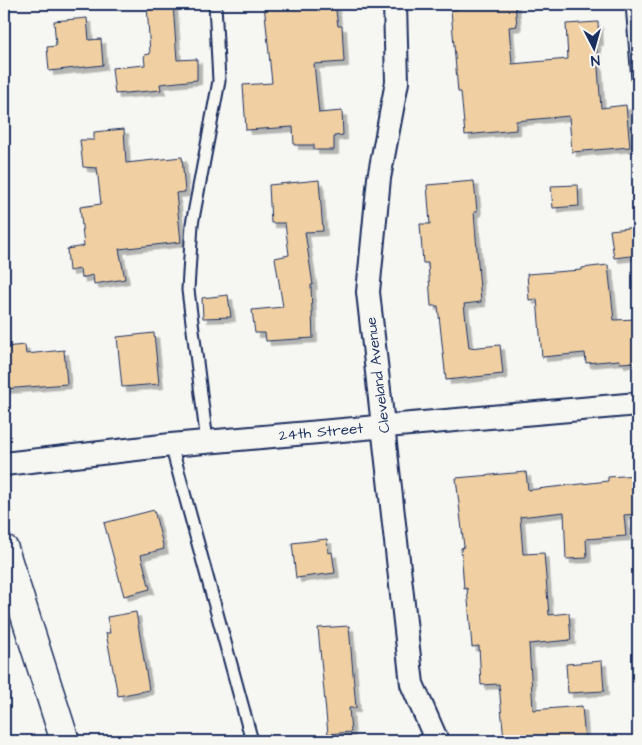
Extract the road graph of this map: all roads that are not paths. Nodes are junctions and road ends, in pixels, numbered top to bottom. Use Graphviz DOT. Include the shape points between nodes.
graph roads {
  1 [pos="215,4"];
  2 [pos="395,4"];
  3 [pos="632,4"];
  4 [pos="638,80"];
  5 [pos="638,404"];
  6 [pos="384,426"];
  7 [pos="207,442"];
  8 [pos="170,446"];
  9 [pos="4,464"];
  10 [pos="4,549"];
  11 [pos="65,741"];
  12 [pos="252,741"];
  13 [pos="437,741"];
  1 -- 7 [label="lane" via="219,81 192,224 188,290"];
  2 -- 6 [label="street, Cleveland Avenue" via="397,82 379,178 368,292"];
  3 -- 4 [label="lane"];
  5 -- 6 [label="street, 24th Street"];
  6 -- 7 [label="street, 24th Street"];
  6 -- 13 [label="street, Cleveland Avenue" via="412,684"];
  7 -- 8 [label="street, 24th Street"];
  8 -- 9 [label="street, 24th Street"];
  8 -- 12 [label="lane"];
  10 -- 11 [label="main road"];
}
